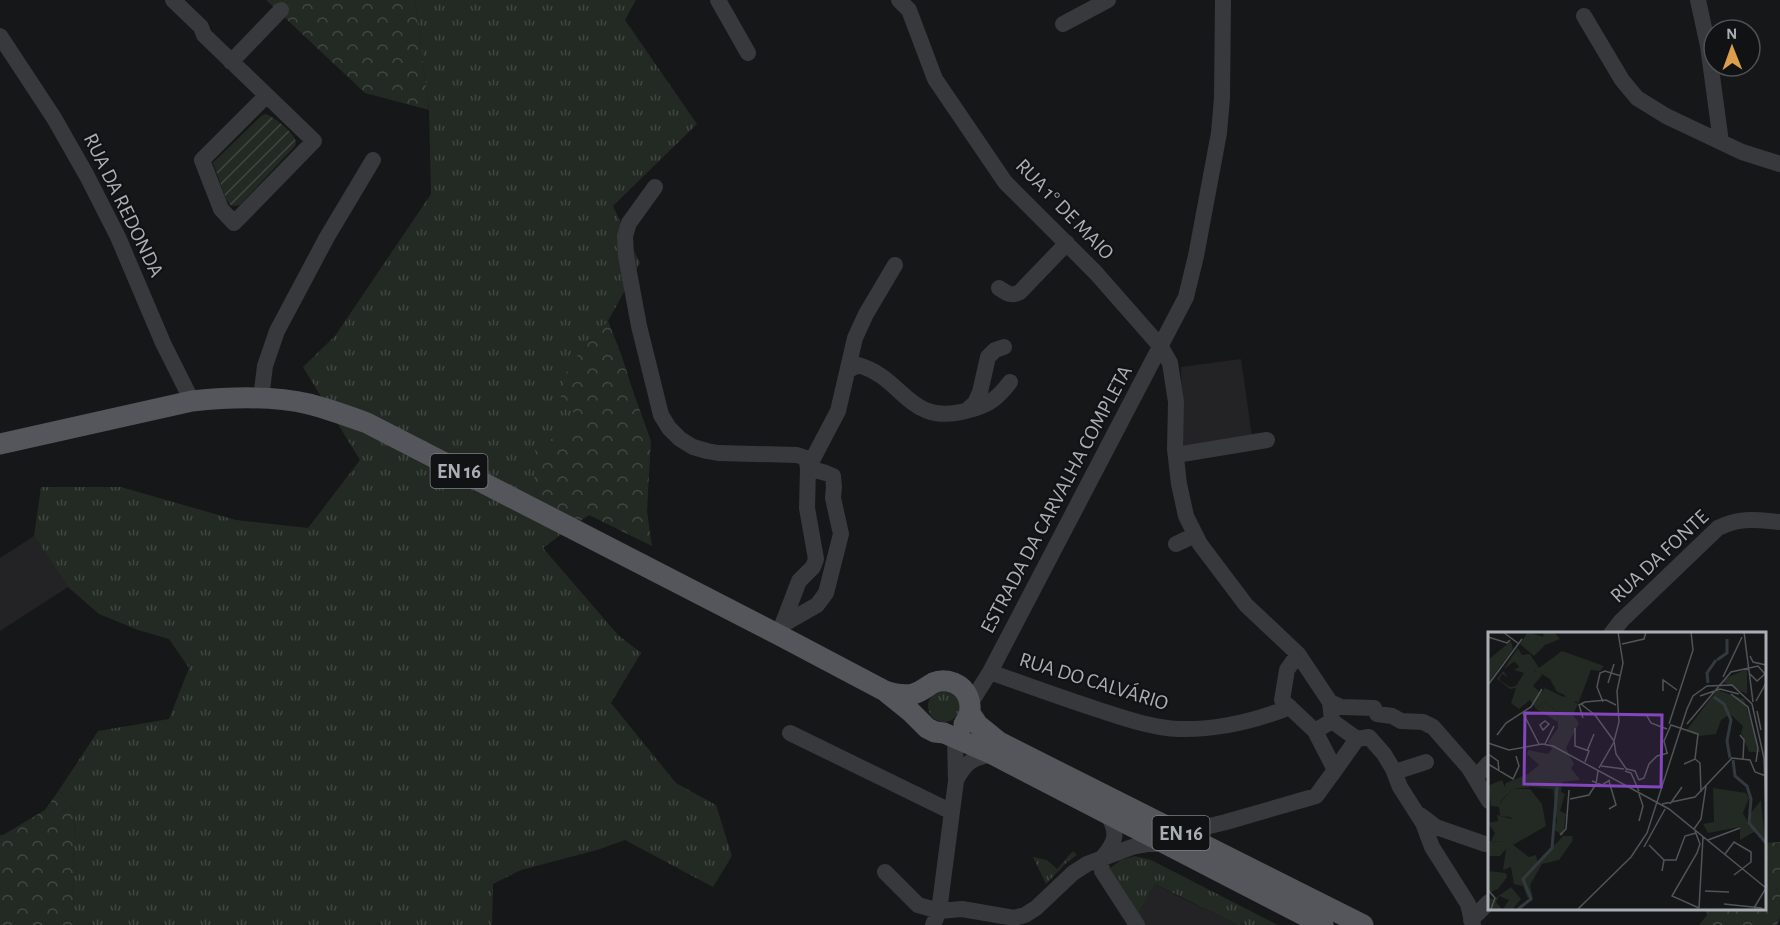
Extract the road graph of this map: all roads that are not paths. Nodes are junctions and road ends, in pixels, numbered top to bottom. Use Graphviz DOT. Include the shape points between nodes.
graph roads {
  1 [pos="159,0"];
  2 [pos="173,0"];
  3 [pos="718,0"];
  4 [pos="899,0"];
  5 [pos="1108,0"];
  6 [pos="1222,0"];
  7 [pos="1698,0"];
  8 [pos="281,10"];
  9 [pos="1584,16"];
  10 [pos="1063,24"];
  11 [pos="204,35"];
  12 [pos="0,36"];
  13 [pos="748,53"];
  14 [pos="231,63"];
  15 [pos="266,96"];
  16 [pos="1721,142"];
  17 [pos="373,160"];
  18 [pos="1780,164"];
  19 [pos="655,187"];
  20 [pos="1067,243"];
  21 [pos="895,265"];
  22 [pos="999,288"];
  23 [pos="1004,347"];
  24 [pos="1162,357"];
  25 [pos="849,370"];
  26 [pos="1010,382"];
  27 [pos="261,398"];
  28 [pos="192,401"];
  29 [pos="966,411"];
  30 [pos="1267,440"];
  31 [pos="0,444"];
  32 [pos="1176,455"];
  33 [pos="808,468"];
  34 [pos="1780,522"];
  35 [pos="1195,535"];
  36 [pos="1176,544"];
  37 [pos="780,629"];
  38 [pos="1613,632"];
  39 [pos="1298,654"];
  40 [pos="990,672"];
  41 [pos="956,684"];
  42 [pos="925,689"];
  43 [pos="885,691"];
  44 [pos="1330,702"];
  45 [pos="1290,707"];
  46 [pos="970,708"];
  47 [pos="1377,714"];
  48 [pos="921,721"];
  49 [pos="1332,721"];
  50 [pos="1315,730"];
  51 [pos="790,733"];
  52 [pos="950,736"];
  53 [pos="1363,738"];
  54 [pos="992,754"];
  55 [pos="1426,762"];
  56 [pos="1488,765"];
  57 [pos="1335,770"];
  58 [pos="1395,772"];
  59 [pos="1476,777"];
  60 [pos="956,781"];
  61 [pos="1488,799"];
  62 [pos="952,812"];
  63 [pos="1417,813"];
  64 [pos="1107,814"];
  65 [pos="1226,822"];
  66 [pos="1173,838"];
  67 [pos="1488,846"];
  68 [pos="1220,853"];
  69 [pos="1101,860"];
  70 [pos="885,872"];
  71 [pos="1488,903"];
  72 [pos="936,918"];
  73 [pos="1472,923"];
  74 [pos="1137,925"];
  75 [pos="1323,925"];
  76 [pos="1363,925"];
  1 -- 11 [label="street" via="196,36"];
  2 -- 11 [label="street" via="201,27"];
  3 -- 13 [label="street"];
  4 -- 20 [label="street, RUA 1° DE MAIO" via="909,10 935,79 1005,182"];
  5 -- 10 [label="street"];
  6 -- 24 [label="street, ESTRADA DA CARVALHA COMPLETA" via="1219,133 1186,297"];
  7 -- 16 [label="street"];
  8 -- 14 [label="street"];
  9 -- 16 [label="street" via="1637,98"];
  11 -- 14 [label="street"];
  12 -- 28 [label="street, RUA DA REDONDA" via="87,176"];
  14 -- 15 [label="street"];
  15 -- 15 [label="street" via="202,160 221,209 234,223 314,141"];
  16 -- 18 [label="street"];
  17 -- 27 [label="street" via="277,332 265,366"];
  19 -- 33 [label="street" via="629,223 625,236 639,326 661,415 680,439 693,447 718,453 797,455 806,459"];
  20 -- 22 [label="street" via="1020,292 1008,294"];
  20 -- 24 [label="street, RUA 1° DE MAIO" via="1096,273"];
  21 -- 25 [label="street" via="855,338"];
  23 -- 29 [label="street" via="988,357 980,392 975,404"];
  24 -- 32 [label="street" via="1176,402"];
  24 -- 40 [label="street, ESTRADA DA CARVALHA COMPLETA"];
  25 -- 29 [label="street" via="858,365 867,367 928,412 947,415"];
  25 -- 33 [label="street" via="838,411"];
  26 -- 29 [label="street" via="1000,396"];
  27 -- 28 [label="main road, EN 16"];
  27 -- 37 [label="main road, EN 16" via="307,404 367,423"];
  28 -- 31 [label="main road, EN 16"];
  30 -- 32 [label="street"];
  32 -- 35 [label="street" via="1181,495"];
  33 -- 37 [label="street" via="807,508 816,559 799,581"];
  33 -- 37 [label="street" via="833,476 832,498 841,534 826,593 817,604"];
  34 -- 38 [label="street, RUA DA FONTE" via="1744,520 1718,528"];
  35 -- 36 [label="street"];
  35 -- 39 [label="street" via="1246,605"];
  37 -- 43 [label="main road, EN 16"];
  39 -- 44 [label="street"];
  39 -- 45 [label="street" via="1287,670 1283,693 1282,700"];
  40 -- 41 [label="street" via="974,686"];
  40 -- 45 [label="street, RUA DO CALVÁRIO" via="1159,727 1218,728"];
  40 -- 46 [label="street, ESTRADA DA CARVALHA COMPLETA"];
  41 -- 42 [label="main road, EN 16" via="940,681"];
  41 -- 46 [label="main road, EN 16" via="968,696"];
  42 -- 43 [label="main road, EN 16" via="906,695"];
  42 -- 48 [label="main road" via="918,704"];
  43 -- 48 [label="main road, EN 16"];
  44 -- 47 [label="street" via="1374,708"];
  44 -- 49 [label="street"];
  45 -- 50 [label="street"];
  46 -- 52 [label="main road" via="961,728"];
  46 -- 66 [label="main road, EN 16" via="978,725 999,742"];
  47 -- 53 [label="street"];
  47 -- 59 [label="street" via="1433,727"];
  48 -- 52 [label="main road, EN 16" via="927,728"];
  49 -- 50 [label="street"];
  49 -- 53 [label="street"];
  50 -- 57 [label="street"];
  51 -- 62 [label="street"];
  52 -- 54 [label="main road, EN 16"];
  52 -- 60 [label="street"];
  53 -- 57 [label="street"];
  53 -- 58 [label="street" via="1384,754"];
  54 -- 60 [label="street" via="974,758"];
  54 -- 64 [label="main road, EN 16"];
  55 -- 58 [label="street"];
  56 -- 59 [label="street"];
  57 -- 65 [label="street" via="1316,796"];
  58 -- 63 [label="street"];
  59 -- 61 [label="street"];
  60 -- 62 [label="street"];
  62 -- 72 [label="street"];
  63 -- 67 [label="street" via="1436,827"];
  63 -- 73 [label="street" via="1432,847 1468,904"];
  64 -- 66 [label="main road, EN 16"];
  64 -- 69 [label="street" via="1114,834 1112,846"];
  65 -- 66 [label="street"];
  65 -- 68 [label="street" via="1220,834"];
  66 -- 68 [label="main road, EN 16"];
  66 -- 69 [label="street" via="1132,847"];
  66 -- 75 [label="main road, EN 16"];
  68 -- 76 [label="main road, EN 16"];
  69 -- 72 [label="street" via="1073,873 1025,915 1014,918 962,909"];
  69 -- 74 [label="street" via="1102,871"];
  70 -- 72 [label="street"];
  71 -- 73 [label="street"];
}
